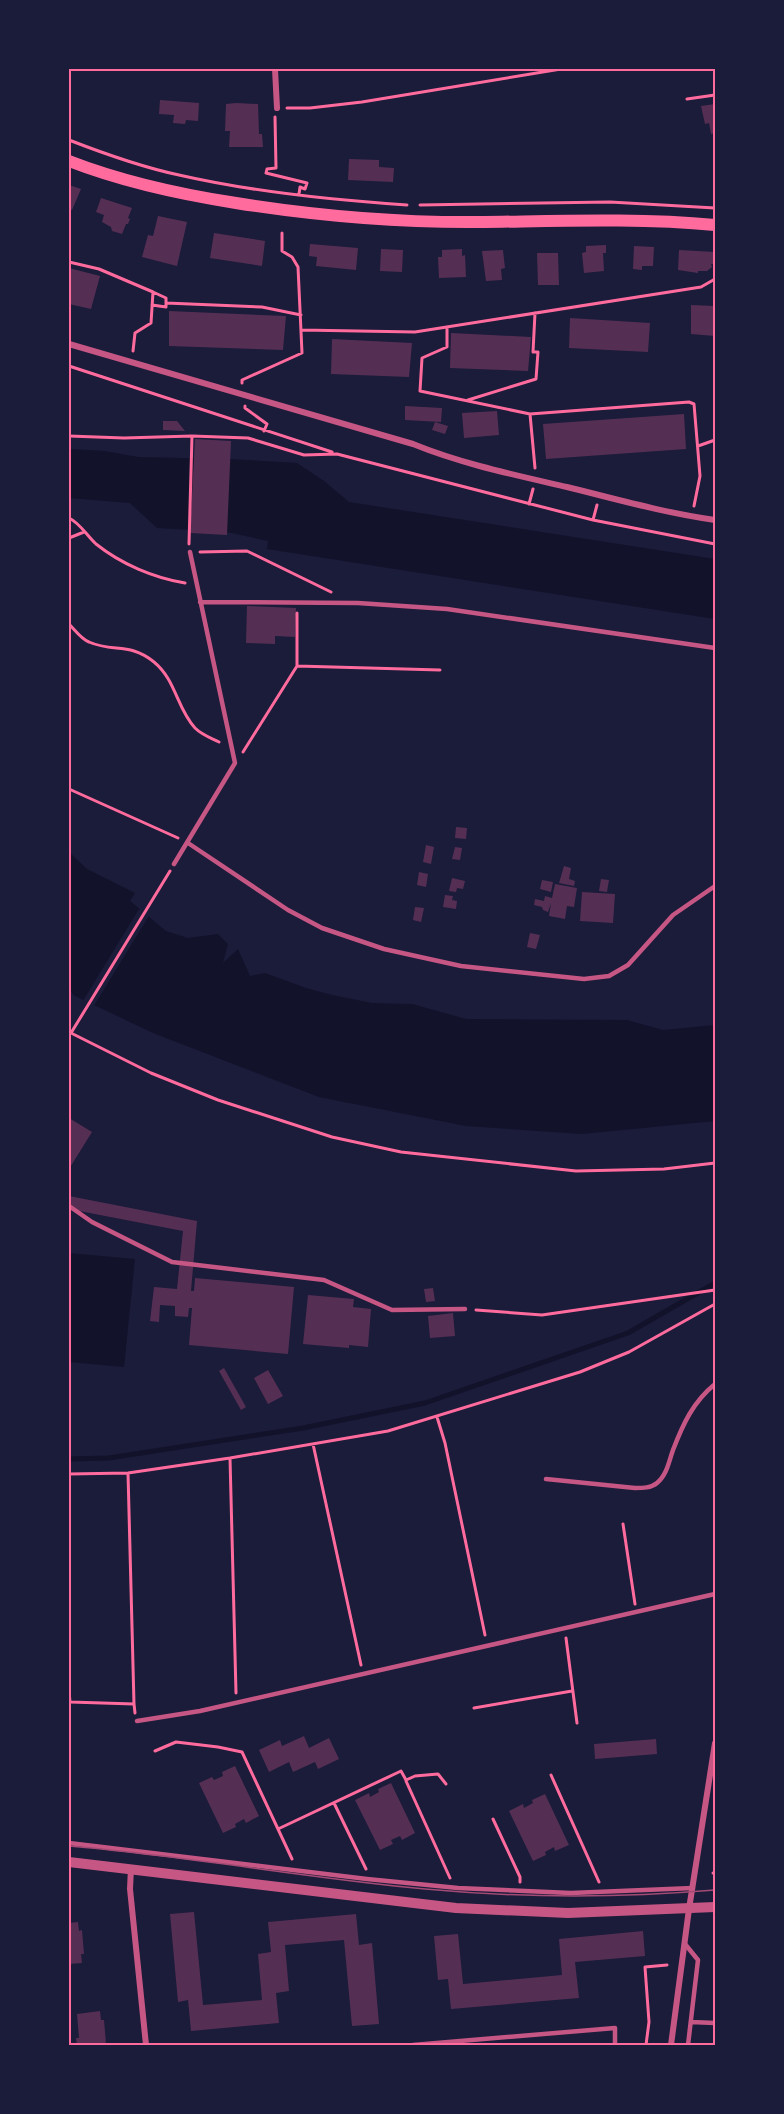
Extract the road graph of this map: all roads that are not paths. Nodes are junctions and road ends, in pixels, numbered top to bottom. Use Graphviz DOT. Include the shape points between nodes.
graph roads {
  1 [pos="275,69"];
  2 [pos="277,108"];
  3 [pos="69,161"];
  4 [pos="715,225"];
  5 [pos="69,344"];
  6 [pos="715,520"];
  7 [pos="190,552"];
  8 [pos="201,602"];
  9 [pos="715,648"];
  10 [pos="188,843"];
  11 [pos="174,864"];
  12 [pos="715,885"];
  13 [pos="69,1206"];
  14 [pos="465,1309"];
  15 [pos="715,1384"];
  16 [pos="546,1479"];
  17 [pos="715,1594"];
  18 [pos="137,1721"];
  19 [pos="715,1743"];
  20 [pos="69,1843"];
  21 [pos="69,1862"];
  22 [pos="131,1868"];
  23 [pos="693,1888"];
  24 [pos="715,1907"];
  25 [pos="689,1909"];
  26 [pos="685,1944"];
  27 [pos="691,2022"];
  28 [pos="715,2023"];
  29 [pos="146,2045"];
  30 [pos="413,2045"];
  31 [pos="615,2045"];
  32 [pos="671,2045"];
  33 [pos="688,2045"];
  1 -- 2 [label="street"];
  3 -- 4 [label="main road" via="172,193 292,212 403,221 560,220"];
  5 -- 6 [label="street" via="413,444 444,457"];
  7 -- 8 [label="lane"];
  8 -- 9 [label="lane" via="358,603 447,609"];
  8 -- 10 [label="lane" via="235,763"];
  10 -- 11 [label="lane"];
  10 -- 12 [label="lane" via="288,910 322,928 384,949 461,966 584,979 609,976 628,965 672,915"];
  13 -- 14 [label="lane" via="92,1222 172,1262 324,1280 392,1310"];
  15 -- 16 [label="lane" via="691,1408 667,1470 656,1484 635,1488"];
  17 -- 18 [label="lane" via="189,1713"];
  19 -- 23 [label="street"];
  20 -- 23 [label="lane" via="458,1888 571,1893"];
  21 -- 22 [label="street"];
  22 -- 25 [label="street" via="456,1908 568,1913"];
  22 -- 29 [label="street"];
  23 -- 25 [label="street"];
  24 -- 25 [label="street"];
  25 -- 26 [label="street"];
  26 -- 27 [label="lane" via="698,1960"];
  26 -- 32 [label="street"];
  27 -- 28 [label="lane"];
  27 -- 33 [label="lane"];
  30 -- 31 [label="lane" via="615,2028"];
}
